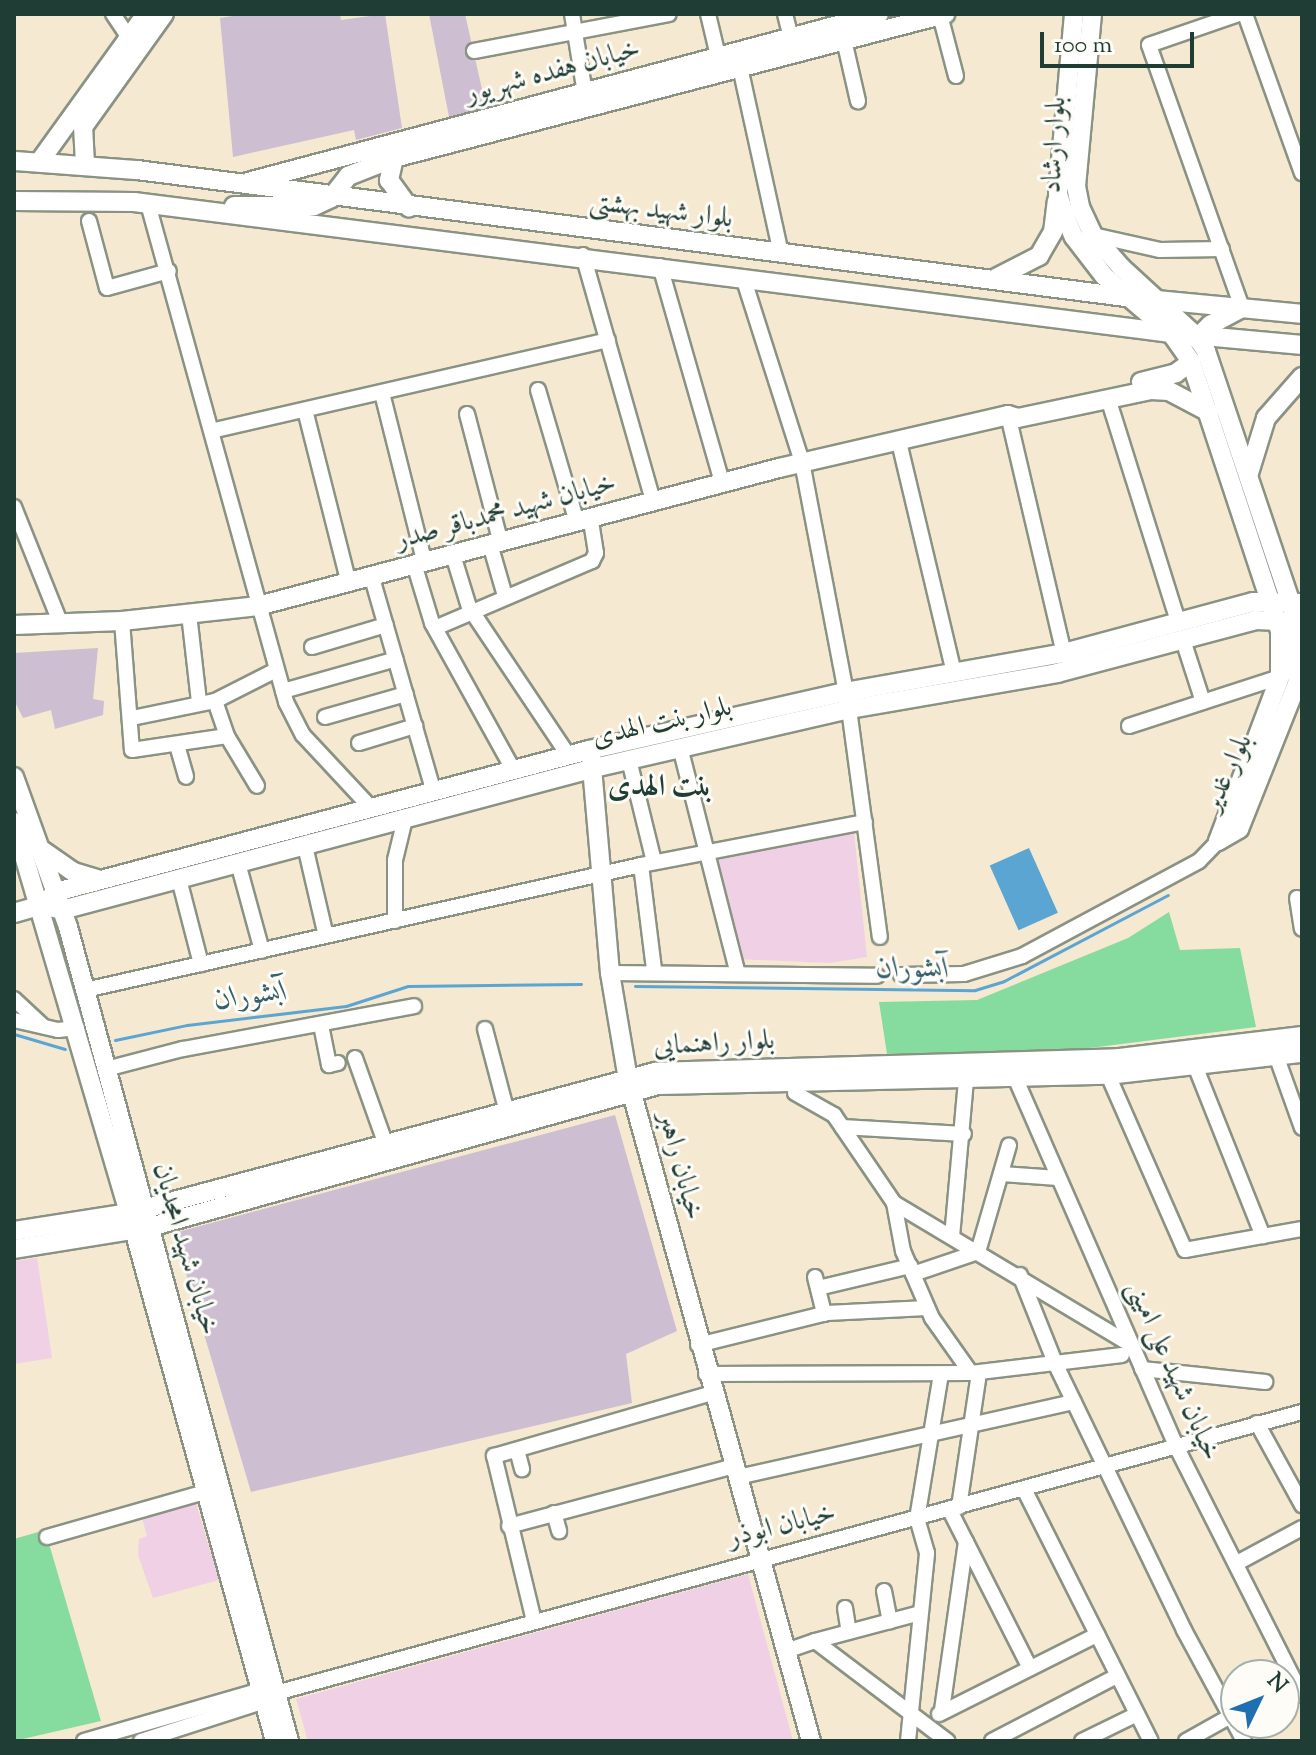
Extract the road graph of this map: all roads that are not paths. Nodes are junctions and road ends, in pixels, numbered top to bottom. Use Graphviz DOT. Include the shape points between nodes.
graph roads {
  1 [pos="113,14"];
  2 [pos="146,14"];
  3 [pos="164,14"];
  4 [pos="572,14"];
  5 [pos="669,14"];
  6 [pos="708,14"];
  7 [pos="785,14"];
  8 [pos="879,14"];
  9 [pos="1092,14"];
  10 [pos="1239,14"];
  11 [pos="1245,14"];
  12 [pos="942,15"];
  13 [pos="1071,19"];
  14 [pos="850,28"];
  15 [pos="575,32"];
  16 [pos="129,38"];
  17 [pos="791,38"];
  18 [pos="474,51"];
  19 [pos="718,56"];
  20 [pos="740,67"];
  21 [pos="956,76"];
  22 [pos="585,93"];
  23 [pos="858,101"];
  24 [pos="1075,103"];
  25 [pos="1295,131"];
  26 [pos="394,158"];
  27 [pos="14,161"];
  28 [pos="40,161"];
  29 [pos="85,164"];
  30 [pos="1302,173"];
  31 [pos="240,184"];
  32 [pos="1058,194"];
  33 [pos="331,198"];
  34 [pos="14,201"];
  35 [pos="148,204"];
  36 [pos="409,208"];
  37 [pos="188,209"];
  38 [pos="89,221"];
  39 [pos="1093,235"];
  40 [pos="1222,249"];
  41 [pos="781,254"];
  42 [pos="583,255"];
  43 [pos="660,266"];
  44 [pos="169,271"];
  45 [pos="743,277"];
  46 [pos="988,280"];
  47 [pos="1052,288"];
  48 [pos="1126,297"];
  49 [pos="1154,300"];
  50 [pos="1242,308"];
  51 [pos="1302,314"];
  52 [pos="1047,316"];
  53 [pos="1171,333"];
  54 [pos="1196,336"];
  55 [pos="608,340"];
  56 [pos="1302,345"];
  57 [pos="1191,362"];
  58 [pos="1302,377"];
  59 [pos="538,390"];
  60 [pos="382,393"];
  61 [pos="1108,398"];
  62 [pos="305,410"];
  63 [pos="1209,412"];
  64 [pos="467,414"];
  65 [pos="1008,415"];
  66 [pos="215,430"];
  67 [pos="899,442"];
  68 [pos="802,462"];
  69 [pos="1249,476"];
  70 [pos="722,482"];
  71 [pos="653,501"];
  72 [pos="14,507"];
  73 [pos="583,518"];
  74 [pos="495,542"];
  75 [pos="453,555"];
  76 [pos="420,565"];
  77 [pos="372,578"];
  78 [pos="349,584"];
  79 [pos="505,596"];
  80 [pos="1270,601"];
  81 [pos="1296,602"];
  82 [pos="258,606"];
  83 [pos="472,611"];
  84 [pos="189,614"];
  85 [pos="1276,619"];
  86 [pos="122,621"];
  87 [pos="60,622"];
  88 [pos="1299,622"];
  89 [pos="14,625"];
  90 [pos="386,625"];
  91 [pos="435,628"];
  92 [pos="1181,631"];
  93 [pos="312,647"];
  94 [pos="1064,653"];
  95 [pos="396,659"];
  96 [pos="276,670"];
  97 [pos="954,673"];
  98 [pos="1280,677"];
  99 [pos="283,691"];
  100 [pos="406,694"];
  101 [pos="215,701"];
  102 [pos="847,701"];
  103 [pos="199,702"];
  104 [pos="1203,702"];
  105 [pos="325,717"];
  106 [pos="132,718"];
  107 [pos="415,726"];
  108 [pos="1129,726"];
  109 [pos="227,736"];
  110 [pos="359,743"];
  111 [pos="177,745"];
  112 [pos="680,747"];
  113 [pos="568,755"];
  114 [pos="591,759"];
  115 [pos="629,760"];
  116 [pos="513,769"];
  117 [pos="14,777"];
  118 [pos="186,777"];
  119 [pos="257,786"];
  120 [pos="433,790"];
  121 [pos="371,808"];
  122 [pos="405,819"];
  123 [pos="14,822"];
  124 [pos="865,822"];
  125 [pos="1218,841"];
  126 [pos="305,846"];
  127 [pos="263,847"];
  128 [pos="42,850"];
  129 [pos="708,853"];
  130 [pos="238,863"];
  131 [pos="647,863"];
  132 [pos="600,875"];
  133 [pos="179,879"];
  134 [pos="102,881"];
  135 [pos="1297,898"];
  136 [pos="59,901"];
  137 [pos="42,905"];
  138 [pos="14,913"];
  139 [pos="395,921"];
  140 [pos="1302,929"];
  141 [pos="326,936"];
  142 [pos="880,937"];
  143 [pos="262,951"];
  144 [pos="201,964"];
  145 [pos="654,969"];
  146 [pos="737,971"];
  147 [pos="610,973"];
  148 [pos="901,975"];
  149 [pos="877,976"];
  150 [pos="85,990"];
  151 [pos="14,999"];
  152 [pos="414,1006"];
  153 [pos="14,1020"];
  154 [pos="321,1025"];
  155 [pos="45,1027"];
  156 [pos="77,1028"];
  157 [pos="485,1029"];
  158 [pos="1302,1036"];
  159 [pos="1302,1053"];
  160 [pos="355,1058"];
  161 [pos="1277,1058"];
  162 [pos="338,1063"];
  163 [pos="1196,1068"];
  164 [pos="106,1069"];
  165 [pos="1012,1070"];
  166 [pos="1108,1075"];
  167 [pos="966,1079"];
  168 [pos="630,1086"];
  169 [pos="795,1093"];
  170 [pos="507,1112"];
  171 [pos="842,1127"];
  172 [pos="1302,1128"];
  173 [pos="964,1134"];
  174 [pos="386,1145"];
  175 [pos="1009,1145"];
  176 [pos="1002,1174"];
  177 [pos="1058,1178"];
  178 [pos="894,1203"];
  179 [pos="140,1220"];
  180 [pos="1302,1229"];
  181 [pos="14,1231"];
  182 [pos="1263,1236"];
  183 [pos="952,1237"];
  184 [pos="14,1249"];
  185 [pos="978,1252"];
  186 [pos="911,1270"];
  187 [pos="1020,1275"];
  188 [pos="927,1308"];
  189 [pos="824,1314"];
  190 [pos="698,1345"];
  191 [pos="1127,1350"];
  192 [pos="1056,1365"];
  193 [pos="1142,1369"];
  194 [pos="975,1373"];
  195 [pos="706,1374"];
  196 [pos="941,1374"];
  197 [pos="1265,1382"];
  198 [pos="712,1393"];
  199 [pos="1074,1402"];
  200 [pos="1302,1412"];
  201 [pos="1257,1423"];
  202 [pos="971,1425"];
  203 [pos="931,1434"];
  204 [pos="1176,1446"];
  205 [pos="517,1450"];
  206 [pos="1106,1466"];
  207 [pos="522,1469"];
  208 [pos="736,1472"];
  209 [pos="215,1489"];
  210 [pos="1024,1489"];
  211 [pos="1302,1505"];
  212 [pos="954,1508"];
  213 [pos="554,1513"];
  214 [pos="917,1519"];
  215 [pos="509,1526"];
  216 [pos="1302,1528"];
  217 [pos="559,1531"];
  218 [pos="47,1537"];
  219 [pos="966,1542"];
  220 [pos="761,1558"];
  221 [pos="1237,1563"];
  222 [pos="884,1591"];
  223 [pos="845,1608"];
  224 [pos="920,1613"];
  225 [pos="534,1621"];
  226 [pos="890,1621"];
  227 [pos="849,1632"];
  228 [pos="1097,1635"];
  229 [pos="815,1641"];
  230 [pos="786,1651"];
  231 [pos="1030,1668"];
  232 [pos="1117,1676"];
  233 [pos="1220,1694"];
  234 [pos="1302,1695"];
  235 [pos="268,1696"];
  236 [pos="910,1709"];
  237 [pos="942,1710"];
  238 [pos="1137,1714"];
  239 [pos="1220,1722"];
  240 [pos="928,1725"];
  241 [pos="84,1741"];
  242 [pos="141,1741"];
  243 [pos="275,1741"];
  244 [pos="289,1741"];
  245 [pos="811,1741"];
  246 [pos="907,1741"];
  247 [pos="947,1741"];
  248 [pos="992,1741"];
  249 [pos="1082,1741"];
  250 [pos="1151,1741"];
  251 [pos="1186,1741"];
  1 -- 16 [label="street"];
  2 -- 16 [label="main road"];
  3 -- 29 [label="main road" via="83,127"];
  4 -- 15 [label="street"];
  5 -- 15 [label="street"];
  6 -- 19 [label="street"];
  7 -- 17 [label="street"];
  8 -- 14 [label="main road, خیابان هفده شهریور"];
  9 -- 24 [label="main road, بلوار ارشاد"];
  10 -- 40 [label="street" via="1149,45"];
  11 -- 25 [label="street"];
  12 -- 14 [label="main road, خیابان هفده شهریور"];
  12 -- 21 [label="street"];
  13 -- 24 [label="main road, بلوار ارشاد"];
  14 -- 17 [label="main road, خیابان هفده شهریور"];
  14 -- 20 [label="main road, خیابان هفده شهریور"];
  14 -- 23 [label="street"];
  15 -- 18 [label="street"];
  15 -- 22 [label="street"];
  16 -- 28 [label="main road"];
  17 -- 19 [label="main road, خیابان هفده شهریور"];
  19 -- 22 [label="main road, خیابان هفده شهریور"];
  20 -- 26 [label="main road, خیابان هفده شهریور"];
  20 -- 41 [label="street"];
  22 -- 31 [label="main road, خیابان هفده شهریور"];
  24 -- 32 [label="main road, بلوار ارشاد"];
  24 -- 39 [label="main road, بلوار ارشاد" via="1076,186"];
  25 -- 30 [label="street"];
  26 -- 33 [label="main road, خیابان هفده شهریور" via="348,176"];
  26 -- 36 [label="main road" via="389,180"];
  27 -- 28 [label="main road, بلوار شهید بهشتی"];
  28 -- 29 [label="main road, بلوار شهید بهشتی"];
  29 -- 31 [label="main road, بلوار شهید بهشتی"];
  31 -- 33 [label="main road, بلوار شهید بهشتی"];
  32 -- 46 [label="main road" via="1053,232 1039,256 1023,268"];
  32 -- 48 [label="main road, بلوار ارشاد" via="1074,237"];
  33 -- 36 [label="main road, بلوار شهید بهشتی"];
  33 -- 37 [label="main road" via="306,208"];
  34 -- 35 [label="main road, بلوار شهید بهشتی" via="60,198"];
  35 -- 37 [label="main road, بلوار شهید بهشتی"];
  35 -- 44 [label="street"];
  36 -- 41 [label="main road, بلوار شهید بهشتی"];
  37 -- 42 [label="main road, بلوار شهید بهشتی"];
  38 -- 44 [label="street" via="107,288"];
  39 -- 40 [label="street" via="1160,250"];
  39 -- 49 [label="main road, بلوار ارشاد"];
  40 -- 50 [label="street"];
  41 -- 46 [label="main road, بلوار شهید بهشتی"];
  42 -- 43 [label="main road, بلوار شهید بهشتی"];
  42 -- 55 [label="street"];
  43 -- 45 [label="main road, بلوار شهید بهشتی"];
  43 -- 70 [label="street"];
  44 -- 66 [label="street"];
  45 -- 52 [label="main road, بلوار شهید بهشتی"];
  45 -- 68 [label="street"];
  46 -- 47 [label="main road, بلوار شهید بهشتی"];
  47 -- 48 [label="main road, بلوار شهید بهشتی"];
  47 -- 52 [label="main road" via="1054,303"];
  48 -- 49 [label="main road, بلوار شهید بهشتی"];
  48 -- 53 [label="main road, بلوار ارشاد"];
  49 -- 50 [label="main road, بلوار شهید بهشتی"];
  49 -- 54 [label="main road, بلوار ارشاد"];
  50 -- 51 [label="main road, بلوار شهید بهشتی"];
  50 -- 54 [label="main road"];
  52 -- 53 [label="main road, بلوار شهید بهشتی"];
  53 -- 54 [label="main road, بلوار شهید بهشتی"];
  53 -- 57 [label="main road, بلوار غدیر"];
  54 -- 56 [label="main road, بلوار شهید بهشتی"];
  54 -- 57 [label="main road"];
  54 -- 69 [label="main road, بلوار غدیر" via="1212,362"];
  55 -- 60 [label="street"];
  55 -- 71 [label="street"];
  57 -- 63 [label="main road, بلوار غدیر"];
  57 -- 65 [label="main road, خیابان شهید محمدباقر صدر" via="1157,379 1015,408"];
  58 -- 69 [label="main road" via="1266,418"];
  59 -- 73 [label="street"];
  60 -- 62 [label="street"];
  60 -- 76 [label="street"];
  61 -- 63 [label="main road, خیابان شهید محمدباقر صدر" via="1159,389"];
  61 -- 65 [label="main road, خیابان شهید محمدباقر صدر"];
  61 -- 92 [label="street"];
  62 -- 66 [label="street"];
  62 -- 78 [label="street"];
  63 -- 80 [label="main road, بلوار غدیر"];
  64 -- 74 [label="street"];
  65 -- 67 [label="main road, خیابان شهید محمدباقر صدر"];
  65 -- 94 [label="street"];
  66 -- 82 [label="street"];
  67 -- 68 [label="main road, خیابان شهید محمدباقر صدر"];
  67 -- 97 [label="street"];
  68 -- 70 [label="main road, خیابان شهید محمدباقر صدر"];
  68 -- 102 [label="street"];
  69 -- 81 [label="main road, بلوار غدیر"];
  70 -- 71 [label="main road, خیابان شهید محمدباقر صدر"];
  71 -- 73 [label="main road, خیابان شهید محمدباقر صدر"];
  72 -- 87 [label="street"];
  73 -- 74 [label="main road, خیابان شهید محمدباقر صدر"];
  73 -- 79 [label="street" via="596,553 592,561"];
  74 -- 75 [label="main road, خیابان شهید محمدباقر صدر"];
  74 -- 79 [label="street"];
  75 -- 76 [label="main road, خیابان شهید محمدباقر صدر"];
  75 -- 83 [label="street"];
  76 -- 77 [label="main road, خیابان شهید محمدباقر صدر"];
  76 -- 91 [label="street"];
  77 -- 78 [label="main road, خیابان شهید محمدباقر صدر"];
  77 -- 90 [label="street"];
  78 -- 82 [label="main road, خیابان شهید محمدباقر صدر"];
  79 -- 83 [label="street"];
  80 -- 81 [label="main road, بلوار بنت الهدی"];
  80 -- 85 [label="main road, بلوار غدیر"];
  80 -- 92 [label="main road, بلوار بنت الهدی"];
  81 -- 88 [label="main road, بلوار غدیر"];
  82 -- 84 [label="main road, خیابان شهید محمدباقر صدر"];
  82 -- 96 [label="street"];
  83 -- 91 [label="street"];
  83 -- 113 [label="street"];
  84 -- 86 [label="main road, خیابان شهید محمدباقر صدر"];
  84 -- 103 [label="street"];
  85 -- 88 [label="main road, بلوار بنت الهدی"];
  85 -- 92 [label="main road, بلوار بنت الهدی"];
  85 -- 98 [label="main road, بلوار غدیر"];
  86 -- 87 [label="main road, خیابان شهید محمدباقر صدر"];
  86 -- 106 [label="street"];
  87 -- 89 [label="main road, خیابان شهید محمدباقر صدر"];
  88 -- 125 [label="main road, بلوار غدیر" via="1298,681 1239,829"];
  90 -- 93 [label="street"];
  90 -- 95 [label="street"];
  91 -- 116 [label="street"];
  92 -- 94 [label="main road, بلوار بنت الهدی"];
  92 -- 102 [label="main road, بلوار بنت الهدی" via="1057,673"];
  92 -- 104 [label="street"];
  94 -- 97 [label="main road, بلوار بنت الهدی"];
  95 -- 99 [label="street"];
  95 -- 100 [label="street"];
  96 -- 99 [label="street"];
  96 -- 101 [label="street"];
  97 -- 102 [label="main road, بلوار بنت الهدی"];
  98 -- 104 [label="street"];
  98 -- 125 [label="main road, بلوار غدیر"];
  99 -- 121 [label="street" via="303,735"];
  100 -- 105 [label="street"];
  100 -- 107 [label="street"];
  101 -- 103 [label="street"];
  101 -- 109 [label="street"];
  102 -- 112 [label="main road, بلوار بنت الهدی"];
  102 -- 114 [label="main road, بلوار بنت الهدی"];
  102 -- 124 [label="street"];
  103 -- 106 [label="street"];
  104 -- 108 [label="street"];
  106 -- 111 [label="street" via="134,752"];
  107 -- 110 [label="street"];
  107 -- 120 [label="street"];
  109 -- 111 [label="street"];
  109 -- 119 [label="street"];
  111 -- 118 [label="street"];
  112 -- 115 [label="main road, بلوار بنت الهدی"];
  112 -- 129 [label="street"];
  113 -- 114 [label="main road, بلوار بنت الهدی"];
  113 -- 116 [label="main road, بلوار بنت الهدی"];
  114 -- 115 [label="main road, بلوار بنت الهدی"];
  114 -- 122 [label="main road, بلوار بنت الهدی"];
  114 -- 132 [label="main road, خیابان راهبر"];
  115 -- 131 [label="street"];
  116 -- 120 [label="main road, بلوار بنت الهدی"];
  117 -- 128 [label="main road, خیابان شهید امجدیان"];
  120 -- 121 [label="main road, بلوار بنت الهدی"];
  121 -- 127 [label="main road, بلوار بنت الهدی"];
  122 -- 126 [label="main road, بلوار بنت الهدی"];
  122 -- 139 [label="street" via="395,860"];
  123 -- 137 [label="main road, خیابان شهید امجدیان"];
  124 -- 129 [label="street"];
  124 -- 142 [label="street"];
  125 -- 148 [label="street" via="1199,861 1022,956 964,974"];
  126 -- 127 [label="main road, بلوار بنت الهدی"];
  126 -- 141 [label="street"];
  127 -- 130 [label="main road, بلوار بنت الهدی"];
  127 -- 134 [label="main road, بلوار بنت الهدی"];
  128 -- 134 [label="main road" via="74,872"];
  128 -- 136 [label="main road, خیابان شهید امجدیان"];
  129 -- 131 [label="street"];
  129 -- 146 [label="street"];
  130 -- 133 [label="main road, بلوار بنت الهدی"];
  130 -- 143 [label="street"];
  131 -- 132 [label="street"];
  131 -- 145 [label="street"];
  132 -- 139 [label="street"];
  132 -- 147 [label="main road, خیابان راهبر"];
  133 -- 136 [label="main road, بلوار بنت الهدی"];
  133 -- 144 [label="street"];
  134 -- 136 [label="main road, بلوار بنت الهدی"];
  135 -- 140 [label="street"];
  136 -- 137 [label="main road, بلوار بنت الهدی"];
  136 -- 150 [label="main road, خیابان شهید امجدیان"];
  137 -- 138 [label="main road"];
  137 -- 156 [label="main road, خیابان شهید امجدیان"];
  139 -- 141 [label="street"];
  141 -- 143 [label="street"];
  143 -- 144 [label="street"];
  144 -- 150 [label="street"];
  145 -- 146 [label="street"];
  145 -- 147 [label="street"];
  146 -- 149 [label="street"];
  147 -- 168 [label="main road, خیابان راهبر"];
  150 -- 164 [label="main road, خیابان شهید امجدیان"];
  151 -- 155 [label="street"];
  152 -- 154 [label="street"];
  153 -- 155 [label="street"];
  154 -- 162 [label="street" via="329,1065"];
  154 -- 164 [label="street" via="183,1049"];
  155 -- 156 [label="street"];
  156 -- 179 [label="main road, خیابان شهید امجدیان"];
  157 -- 170 [label="street"];
  158 -- 165 [label="main road, بلوار راهنمایی"];
  159 -- 161 [label="main road, بلوار راهنمایی"];
  160 -- 174 [label="street"];
  161 -- 163 [label="main road, بلوار راهنمایی"];
  161 -- 172 [label="street"];
  163 -- 166 [label="main road, بلوار راهنمایی"];
  163 -- 182 [label="street"];
  164 -- 179 [label="main road, خیابان شهید امجدیان"];
  165 -- 166 [label="main road, بلوار راهنمایی"];
  165 -- 167 [label="main road, بلوار راهنمایی"];
  165 -- 168 [label="main road, بلوار راهنمایی" via="695,1069"];
  165 -- 177 [label="street, خیابان شهید علی امینی"];
  166 -- 182 [label="street" via="1185,1250"];
  167 -- 168 [label="main road, بلوار راهنمایی"];
  167 -- 173 [label="street"];
  168 -- 170 [label="main road, بلوار راهنمایی"];
  168 -- 179 [label="main road, بلوار راهنمایی"];
  168 -- 190 [label="main road, خیابان راهبر"];
  169 -- 171 [label="street" via="834,1115"];
  170 -- 174 [label="main road, بلوار راهنمایی"];
  171 -- 173 [label="street"];
  171 -- 178 [label="street"];
  173 -- 183 [label="street"];
  174 -- 179 [label="main road, بلوار راهنمایی"];
  175 -- 176 [label="street"];
  176 -- 177 [label="street"];
  176 -- 185 [label="street"];
  177 -- 191 [label="street, خیابان شهید علی امینی"];
  178 -- 183 [label="street"];
  178 -- 186 [label="street"];
  179 -- 181 [label="main road"];
  179 -- 184 [label="main road"];
  179 -- 209 [label="main road, خیابان شهید امجدیان"];
  180 -- 182 [label="street"];
  183 -- 185 [label="street"];
  185 -- 186 [label="street"];
  185 -- 187 [label="street"];
  186 -- 188 [label="street"];
  186 -- 189 [label="street" via="817,1282"];
  187 -- 191 [label="street"];
  187 -- 192 [label="street"];
  188 -- 189 [label="street"];
  188 -- 194 [label="street"];
  189 -- 190 [label="street"];
  190 -- 195 [label="main road, خیابان راهبر"];
  191 -- 192 [label="street"];
  191 -- 193 [label="street, خیابان شهید علی امینی"];
  192 -- 194 [label="street"];
  192 -- 199 [label="street"];
  193 -- 197 [label="street"];
  193 -- 204 [label="street, خیابان شهید علی امینی"];
  194 -- 196 [label="street"];
  194 -- 202 [label="street"];
  195 -- 196 [label="street"];
  195 -- 198 [label="main road, خیابان راهبر"];
  196 -- 203 [label="street"];
  198 -- 205 [label="street"];
  198 -- 208 [label="main road, خیابان راهبر"];
  199 -- 202 [label="street"];
  199 -- 206 [label="street"];
  200 -- 201 [label="street, خیابان ابوذر"];
  201 -- 204 [label="street, خیابان ابوذر"];
  201 -- 211 [label="street"];
  202 -- 203 [label="street"];
  202 -- 212 [label="street"];
  203 -- 208 [label="street"];
  203 -- 214 [label="street"];
  204 -- 206 [label="street, خیابان ابوذر"];
  204 -- 221 [label="street, خیابان شهید علی امینی"];
  205 -- 207 [label="street"];
  205 -- 215 [label="street" via="492,1459"];
  206 -- 210 [label="street, خیابان ابوذر"];
  206 -- 233 [label="street"];
  208 -- 213 [label="street"];
  208 -- 220 [label="main road, خیابان راهبر"];
  209 -- 218 [label="street"];
  209 -- 235 [label="main road, خیابان شهید امجدیان"];
  210 -- 212 [label="street, خیابان ابوذر"];
  210 -- 228 [label="street"];
  212 -- 214 [label="street, خیابان ابوذر"];
  212 -- 219 [label="street"];
  213 -- 215 [label="street"];
  213 -- 217 [label="street"];
  214 -- 220 [label="street, خیابان ابوذر"];
  214 -- 224 [label="street" via="927,1553"];
  215 -- 225 [label="street"];
  216 -- 221 [label="street"];
  219 -- 231 [label="street"];
  219 -- 237 [label="street"];
  220 -- 225 [label="street, خیابان ابوذر"];
  220 -- 230 [label="main road, خیابان راهبر"];
  221 -- 234 [label="street, خیابان شهید علی امینی"];
  222 -- 226 [label="street"];
  223 -- 227 [label="street"];
  224 -- 226 [label="street"];
  224 -- 236 [label="street"];
  225 -- 235 [label="street, خیابان ابوذر"];
  226 -- 227 [label="street"];
  227 -- 229 [label="street"];
  228 -- 231 [label="street"];
  228 -- 232 [label="street"];
  229 -- 230 [label="street"];
  229 -- 236 [label="street"];
  230 -- 245 [label="main road, خیابان راهبر"];
  231 -- 237 [label="street"];
  232 -- 238 [label="street"];
  232 -- 248 [label="street"];
  235 -- 241 [label="street"];
  235 -- 242 [label="street"];
  235 -- 243 [label="main road, خیابان شهید امجدیان"];
  235 -- 244 [label="main road, خیابان شهید امجدیان"];
  236 -- 240 [label="street"];
  236 -- 246 [label="street"];
  237 -- 240 [label="street"];
  238 -- 249 [label="street"];
  238 -- 250 [label="street"];
  239 -- 251 [label="street"];
  240 -- 247 [label="street"];
}
